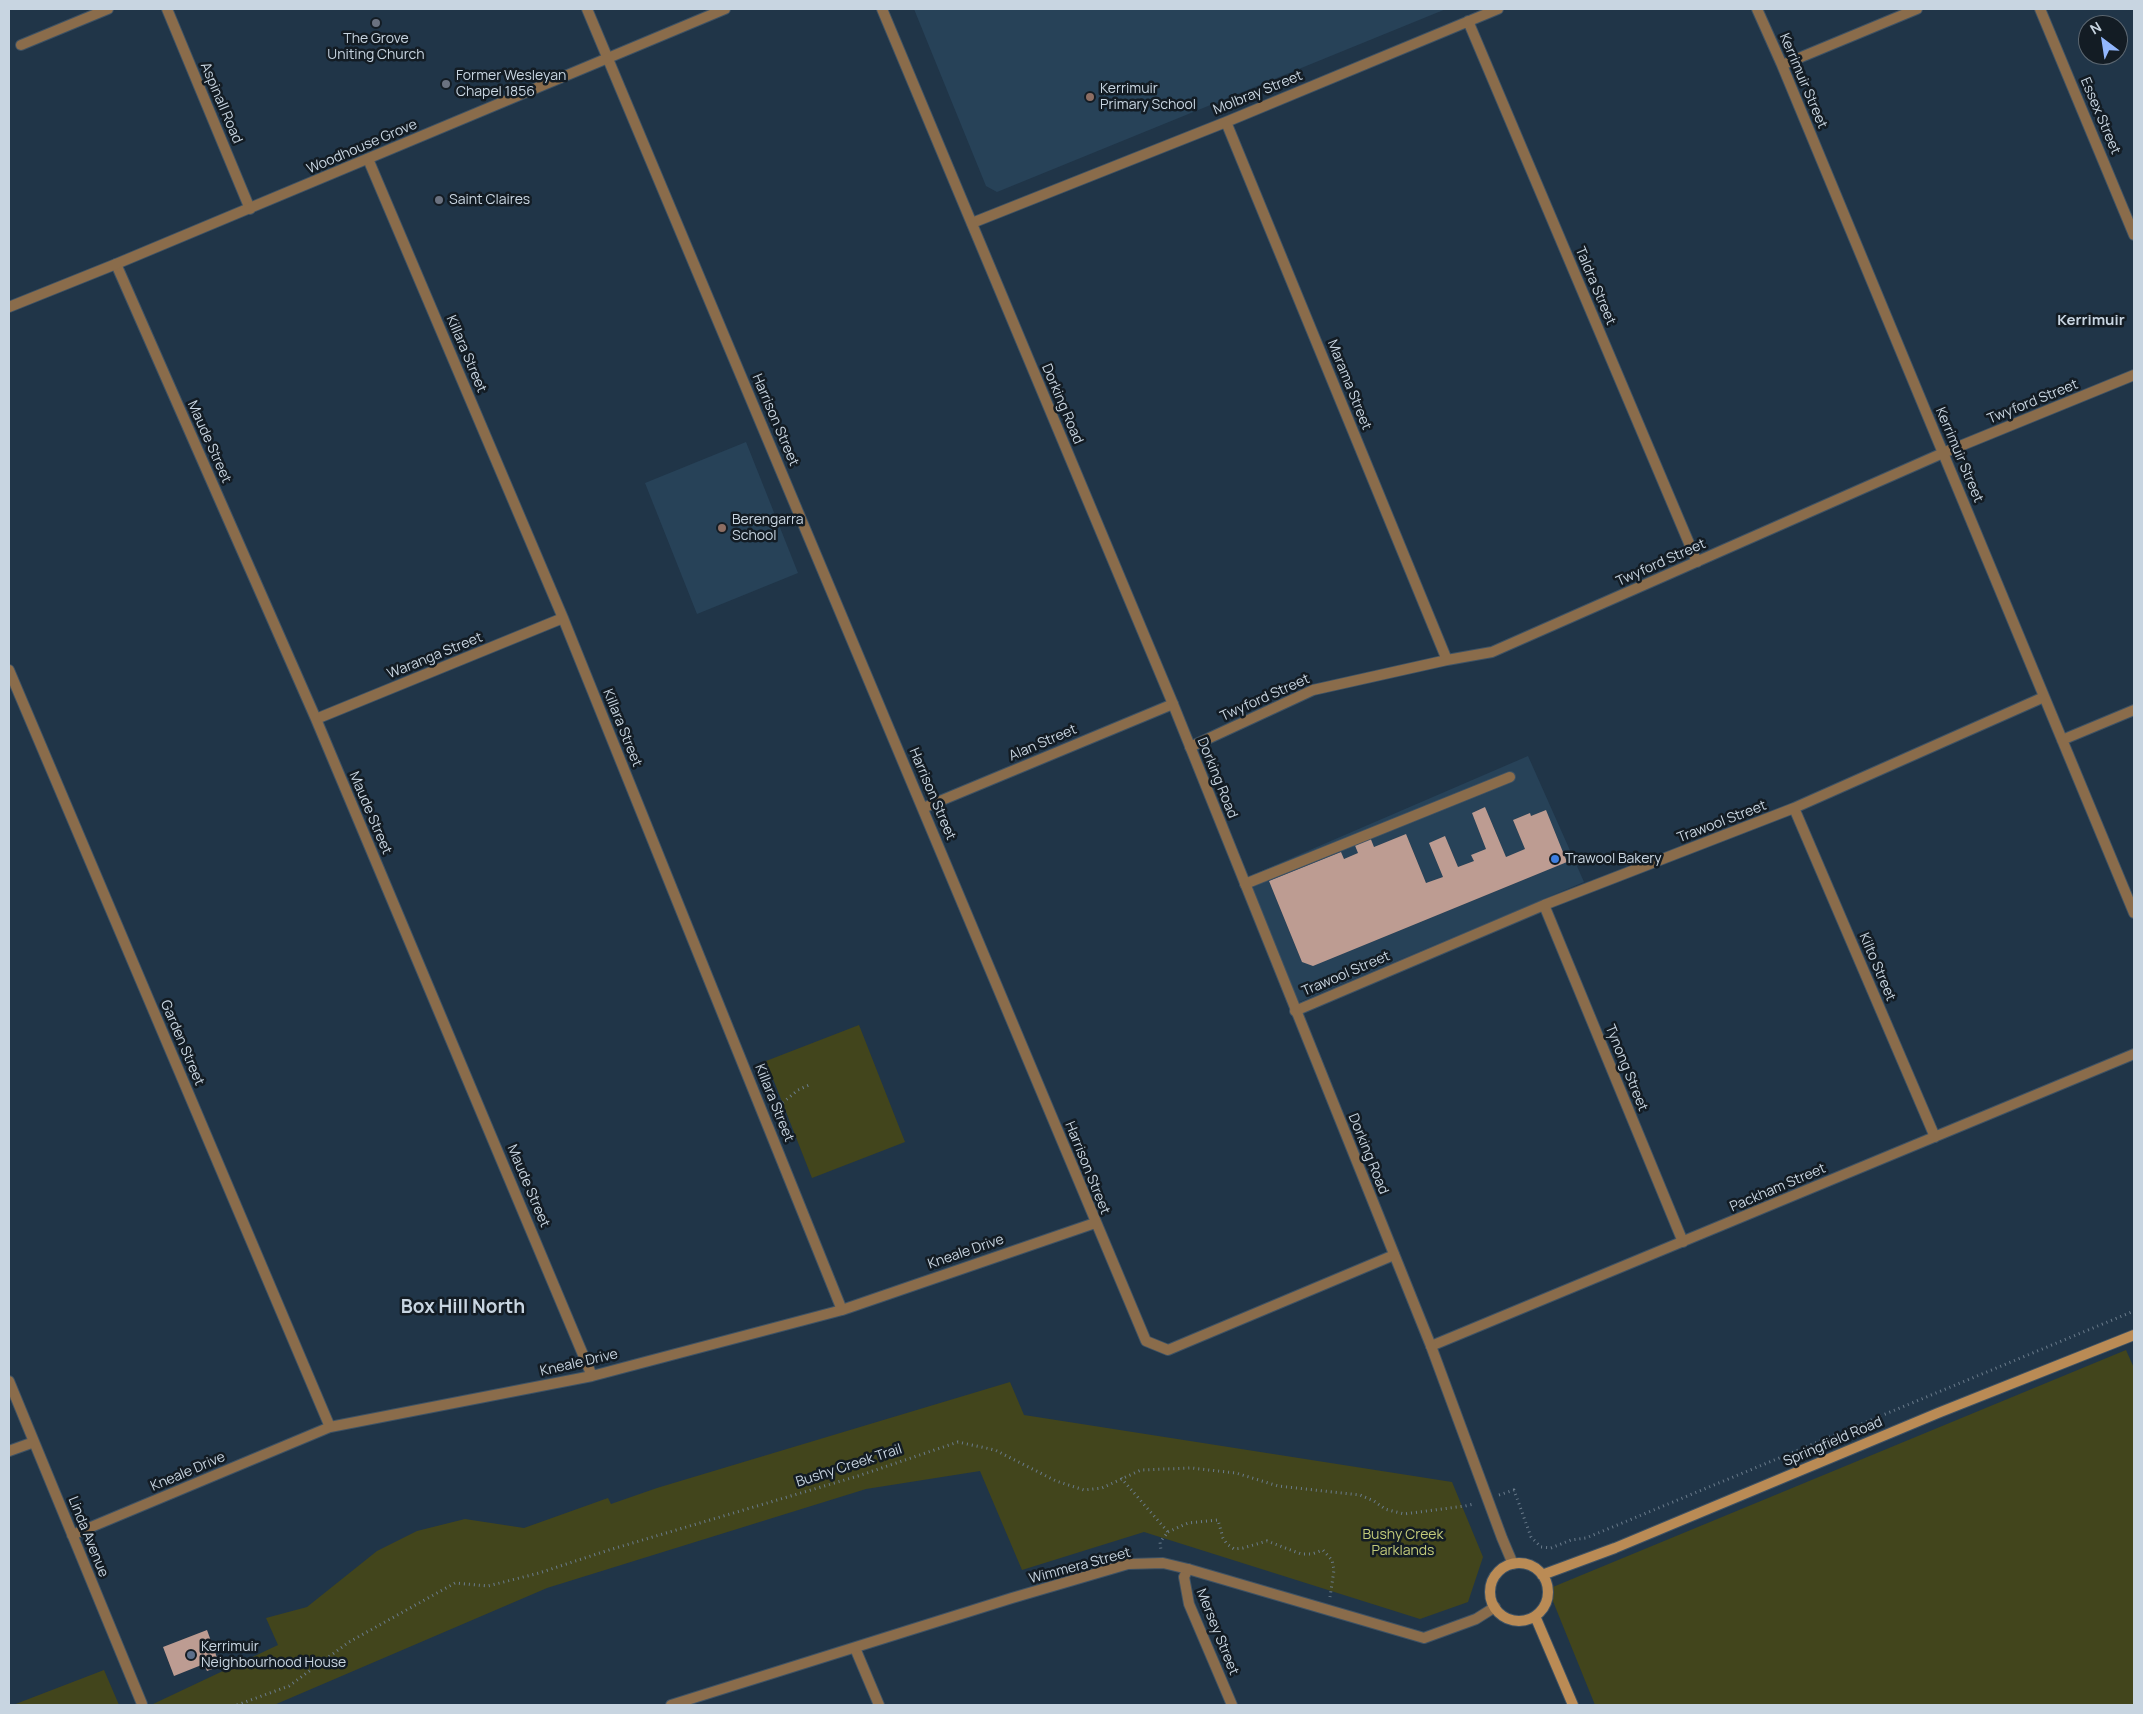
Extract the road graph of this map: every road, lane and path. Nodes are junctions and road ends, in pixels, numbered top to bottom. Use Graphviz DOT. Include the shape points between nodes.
graph roads {
  1 [pos="108,9"];
  2 [pos="167,9"];
  3 [pos="587,9"];
  4 [pos="725,9"];
  5 [pos="882,9"];
  6 [pos="1498,9"];
  7 [pos="1757,9"];
  8 [pos="1917,9"];
  9 [pos="2040,9"];
  10 [pos="1468,22"];
  11 [pos="21,45"];
  12 [pos="607,58"];
  13 [pos="1782,65"];
  14 [pos="1226,122"];
  15 [pos="368,159"];
  16 [pos="250,208"];
  17 [pos="972,223"];
  18 [pos="2134,235"];
  19 [pos="116,264"];
  20 [pos="9,307"];
  21 [pos="2134,375"];
  22 [pos="1944,453"];
  23 [pos="1697,562"];
  24 [pos="564,618"];
  25 [pos="1447,660"];
  26 [pos="9,670"];
  27 [pos="2044,697"];
  28 [pos="1173,704"];
  29 [pos="2134,710"];
  30 [pos="316,720"];
  31 [pos="2062,740"];
  32 [pos="1190,747"];
  33 [pos="1510,777"];
  34 [pos="923,808"];
  35 [pos="1794,808"];
  36 [pos="1245,884"];
  37 [pos="1544,905"];
  38 [pos="2134,913"];
  39 [pos="1295,1010"];
  40 [pos="2134,1054"];
  41 [pos="809,1084"];
  42 [pos="764,1117"];
  43 [pos="1935,1137"];
  44 [pos="1095,1223"];
  45 [pos="1683,1242"];
  46 [pos="1394,1255"];
  47 [pos="842,1310"];
  48 [pos="2134,1311"];
  49 [pos="2134,1335"];
  50 [pos="1431,1346"];
  51 [pos="592,1376"];
  52 [pos="9,1381"];
  53 [pos="330,1427"];
  54 [pos="34,1442"];
  55 [pos="9,1451"];
  56 [pos="1121,1478"];
  57 [pos="1488,1499"];
  58 [pos="1168,1532"];
  59 [pos="72,1535"];
  60 [pos="1163,1563"];
  61 [pos="1513,1564"];
  62 [pos="1188,1569"];
  63 [pos="1542,1575"];
  64 [pos="1494,1607"];
  65 [pos="1328,1610"];
  66 [pos="1535,1616"];
  67 [pos="855,1648"];
  68 [pos="142,1704"];
  69 [pos="237,1705"];
  70 [pos="671,1705"];
  71 [pos="879,1705"];
  72 [pos="1232,1705"];
  73 [pos="1573,1705"];
  1 -- 11 [label="street"];
  2 -- 16 [label="street, Aspinall Road"];
  3 -- 12 [label="street, Harrison Street"];
  4 -- 12 [label="street, Woodhouse Grove"];
  5 -- 17 [label="street, Dorking Road"];
  6 -- 10 [label="street, Molbray Street"];
  7 -- 13 [label="street, Kerrimuir Street"];
  8 -- 13 [label="street"];
  9 -- 18 [label="street, Essex Street"];
  10 -- 14 [label="street, Molbray Street"];
  10 -- 23 [label="street, Taldra Street"];
  12 -- 15 [label="street, Woodhouse Grove"];
  12 -- 34 [label="street, Harrison Street"];
  13 -- 22 [label="street, Kerrimuir Street"];
  14 -- 17 [label="street, Molbray Street"];
  14 -- 25 [label="street, Marama Street"];
  15 -- 16 [label="street, Woodhouse Grove"];
  15 -- 24 [label="street, Killara Street"];
  16 -- 19 [label="street, Woodhouse Grove"];
  17 -- 28 [label="street, Dorking Road"];
  19 -- 20 [label="street, Woodhouse Grove"];
  19 -- 30 [label="street, Maude Street"];
  21 -- 22 [label="street, Twyford Street"];
  22 -- 23 [label="street, Twyford Street"];
  22 -- 27 [label="street, Kerrimuir Street"];
  23 -- 25 [label="street, Twyford Street" via="1492,652"];
  24 -- 30 [label="street, Waranga Street"];
  24 -- 42 [label="street, Killara Street"];
  25 -- 32 [label="street, Twyford Street" via="1313,690"];
  26 -- 53 [label="street, Garden Street"];
  27 -- 31 [label="street, Kerrimuir Street"];
  27 -- 35 [label="street, Trawool Street"];
  28 -- 32 [label="street, Dorking Road"];
  28 -- 34 [label="street, Alan Street"];
  29 -- 31 [label="street"];
  30 -- 51 [label="street, Maude Street"];
  31 -- 38 [label="street, Kerrimuir Street"];
  32 -- 36 [label="street, Dorking Road"];
  33 -- 36 [label="street"];
  34 -- 44 [label="street, Harrison Street"];
  35 -- 37 [label="street, Trawool Street"];
  35 -- 43 [label="street, Kilto Street"];
  36 -- 39 [label="street, Dorking Road"];
  37 -- 39 [label="street, Trawool Street"];
  37 -- 45 [label="street, Tynong Street"];
  39 -- 46 [label="street, Dorking Road"];
  40 -- 43 [label="street, Packham Street"];
  41 -- 42 [label="path"];
  42 -- 47 [label="street, Killara Street"];
  43 -- 45 [label="street, Packham Street"];
  44 -- 46 [label="street, Harrison Street" via="1146,1341 1168,1350"];
  44 -- 47 [label="street, Kneale Drive"];
  45 -- 50 [label="street, Packham Street"];
  46 -- 50 [label="street, Dorking Road"];
  47 -- 51 [label="street, Kneale Drive"];
  48 -- 57 [label="path, Bushy Creek Trail" via="1586,1538 1551,1548 1540,1547 1531,1537 1514,1490"];
  49 -- 63 [label="main road, Springfield Road"];
  50 -- 57 [label="street, Dorking Road"];
  51 -- 53 [label="street, Kneale Drive"];
  52 -- 54 [label="street, Linda Avenue"];
  53 -- 59 [label="street, Kneale Drive"];
  54 -- 55 [label="street"];
  54 -- 59 [label="street, Linda Avenue"];
  56 -- 57 [label="path, Bushy Creek Trail" via="1141,1470 1162,1468 1236,1473 1278,1486 1360,1495 1385,1509 1404,1514 1465,1506"];
  56 -- 58 [label="path"];
  56 -- 69 [label="path, Bushy Creek Trail" via="1102,1488 1084,1490 1056,1481 995,1450 958,1442 858,1476 540,1573 488,1586 455,1583 348,1642 289,1686"];
  57 -- 61 [label="street, Dorking Road"];
  58 -- 60 [label="path" via="1160,1542"];
  58 -- 65 [label="path" via="1188,1523 1218,1520 1227,1544 1234,1549 1267,1541 1301,1554 1323,1550 1332,1560 1334,1570"];
  59 -- 68 [label="street, Linda Avenue"];
  60 -- 62 [label="street, Wimmera Street"];
  60 -- 67 [label="street, Wimmera Street" via="1128,1564"];
  61 -- 63 [label="main road" via="1526,1564"];
  61 -- 64 [label="main road" via="1503,1568 1491,1584"];
  62 -- 65 [label="street, Wimmera Street"];
  62 -- 72 [label="street, Mersey Street" via="1184,1577 1189,1604"];
  63 -- 66 [label="main road" via="1548,1589 1547,1600"];
  64 -- 65 [label="street, Wimmera Street" via="1476,1619 1424,1638"];
  64 -- 66 [label="main road" via="1508,1619 1518,1621"];
  66 -- 73 [label="main road"];
  67 -- 70 [label="street, Wimmera Street"];
  67 -- 71 [label="street"];
}
